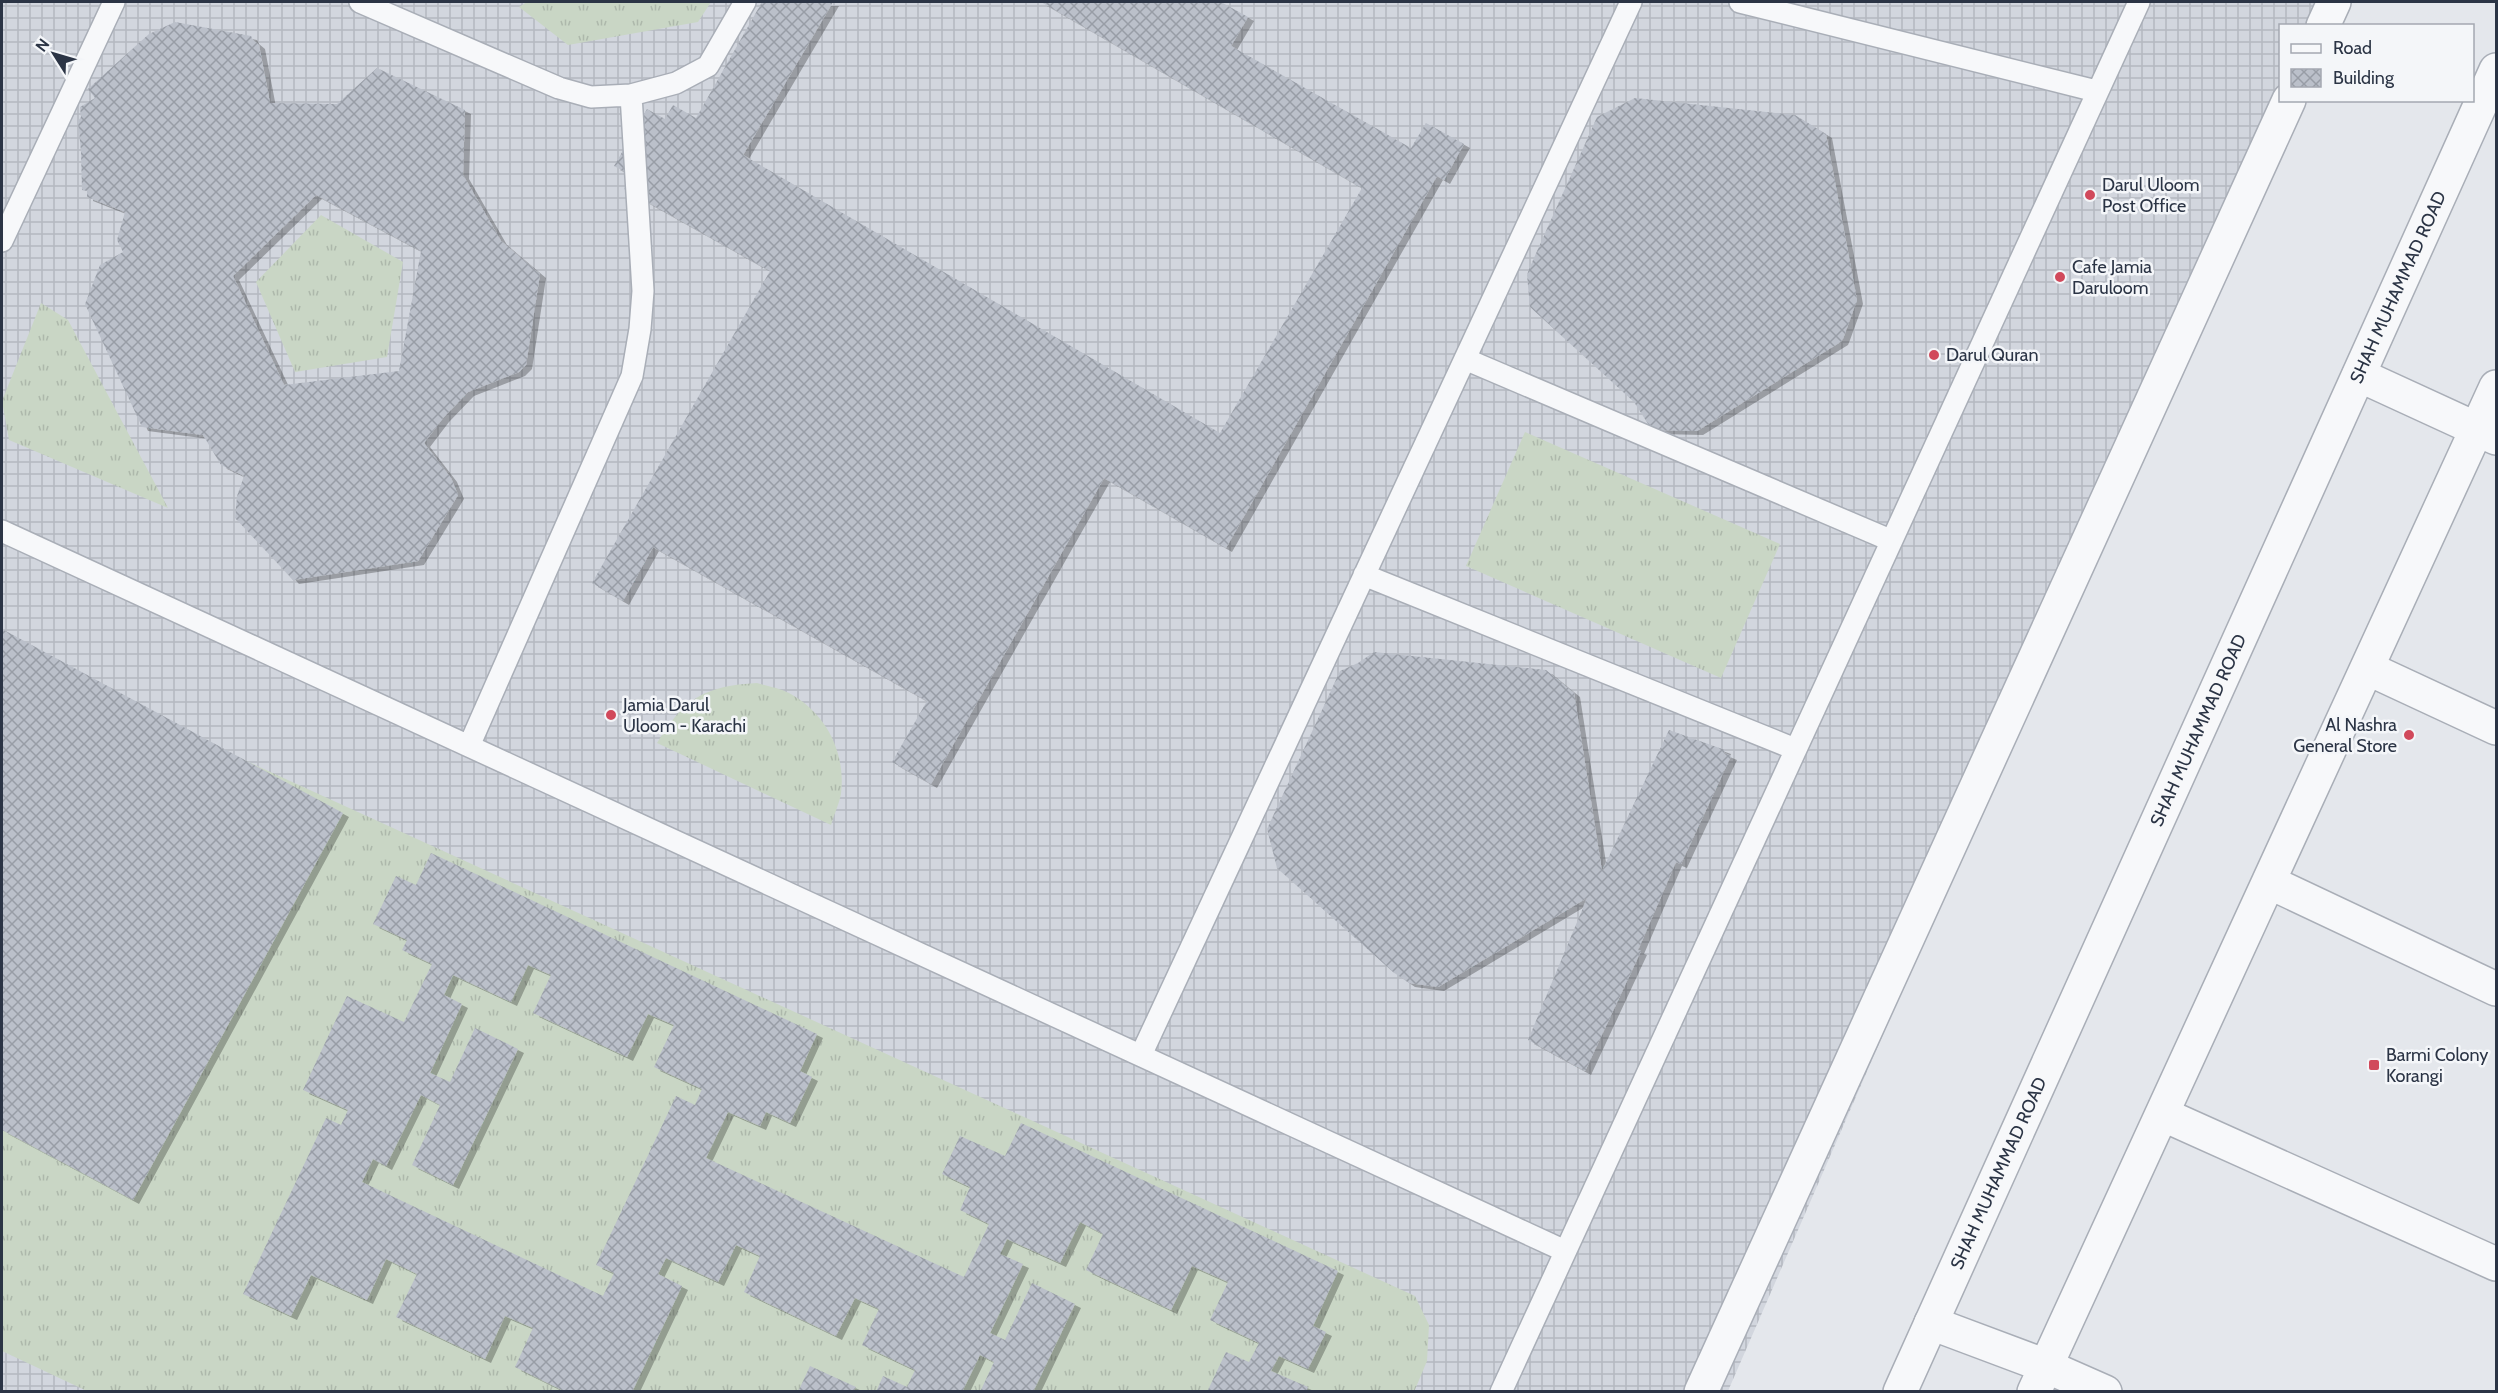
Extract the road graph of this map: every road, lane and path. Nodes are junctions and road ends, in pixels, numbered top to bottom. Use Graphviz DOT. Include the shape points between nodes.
graph roads {
  1 [pos="114,2"];
  2 [pos="360,2"];
  3 [pos="745,2"];
  4 [pos="1631,2"];
  5 [pos="1740,2"];
  6 [pos="2139,2"];
  7 [pos="2334,2"];
  8 [pos="2324,24"];
  9 [pos="2496,70"];
  10 [pos="2096,91"];
  11 [pos="631,95"];
  12 [pos="2288,102"];
  13 [pos="2,242"];
  14 [pos="1465,359"];
  15 [pos="2358,375"];
  16 [pos="2496,387"];
  17 [pos="2487,434"];
  18 [pos="2,531"];
  19 [pos="1890,540"];
  20 [pos="1364,575"];
  21 [pos="2367,668"];
  22 [pos="2496,728"];
  23 [pos="469,746"];
  24 [pos="1795,749"];
  25 [pos="2269,882"];
  26 [pos="2496,989"];
  27 [pos="1141,1055"];
  28 [pos="2162,1114"];
  29 [pos="1565,1251"];
  30 [pos="2496,1264"];
  31 [pos="1931,1323"];
  32 [pos="2040,1379"];
  33 [pos="1501,1392"];
  34 [pos="1701,1392"];
  35 [pos="1900,1392"];
  36 [pos="2105,1392"];
  1 -- 13 [label="lane"];
  2 -- 11 [label="lane" via="559,87 591,97"];
  3 -- 11 [label="lane" via="708,66 676,83"];
  4 -- 14 [label="lane"];
  5 -- 10 [label="lane"];
  6 -- 10 [label="lane"];
  7 -- 8 [label="street"];
  9 -- 15 [label="street, SHAH MUHAMMAD ROAD"];
  10 -- 19 [label="lane"];
  11 -- 23 [label="lane" via="643,291 632,376"];
  12 -- 34 [label="street"];
  14 -- 19 [label="lane"];
  14 -- 20 [label="lane"];
  15 -- 17 [label="street"];
  15 -- 31 [label="street, SHAH MUHAMMAD ROAD"];
  16 -- 17 [label="street"];
  17 -- 21 [label="street"];
  18 -- 23 [label="lane"];
  19 -- 24 [label="lane"];
  20 -- 24 [label="lane"];
  20 -- 27 [label="lane"];
  21 -- 22 [label="street"];
  21 -- 25 [label="street"];
  23 -- 27 [label="lane"];
  24 -- 29 [label="lane"];
  25 -- 26 [label="street"];
  25 -- 28 [label="street"];
  27 -- 29 [label="lane"];
  28 -- 30 [label="street"];
  28 -- 32 [label="street"];
  29 -- 33 [label="lane"];
  31 -- 32 [label="street"];
  31 -- 35 [label="street, SHAH MUHAMMAD ROAD"];
  32 -- 36 [label="street"];
}
